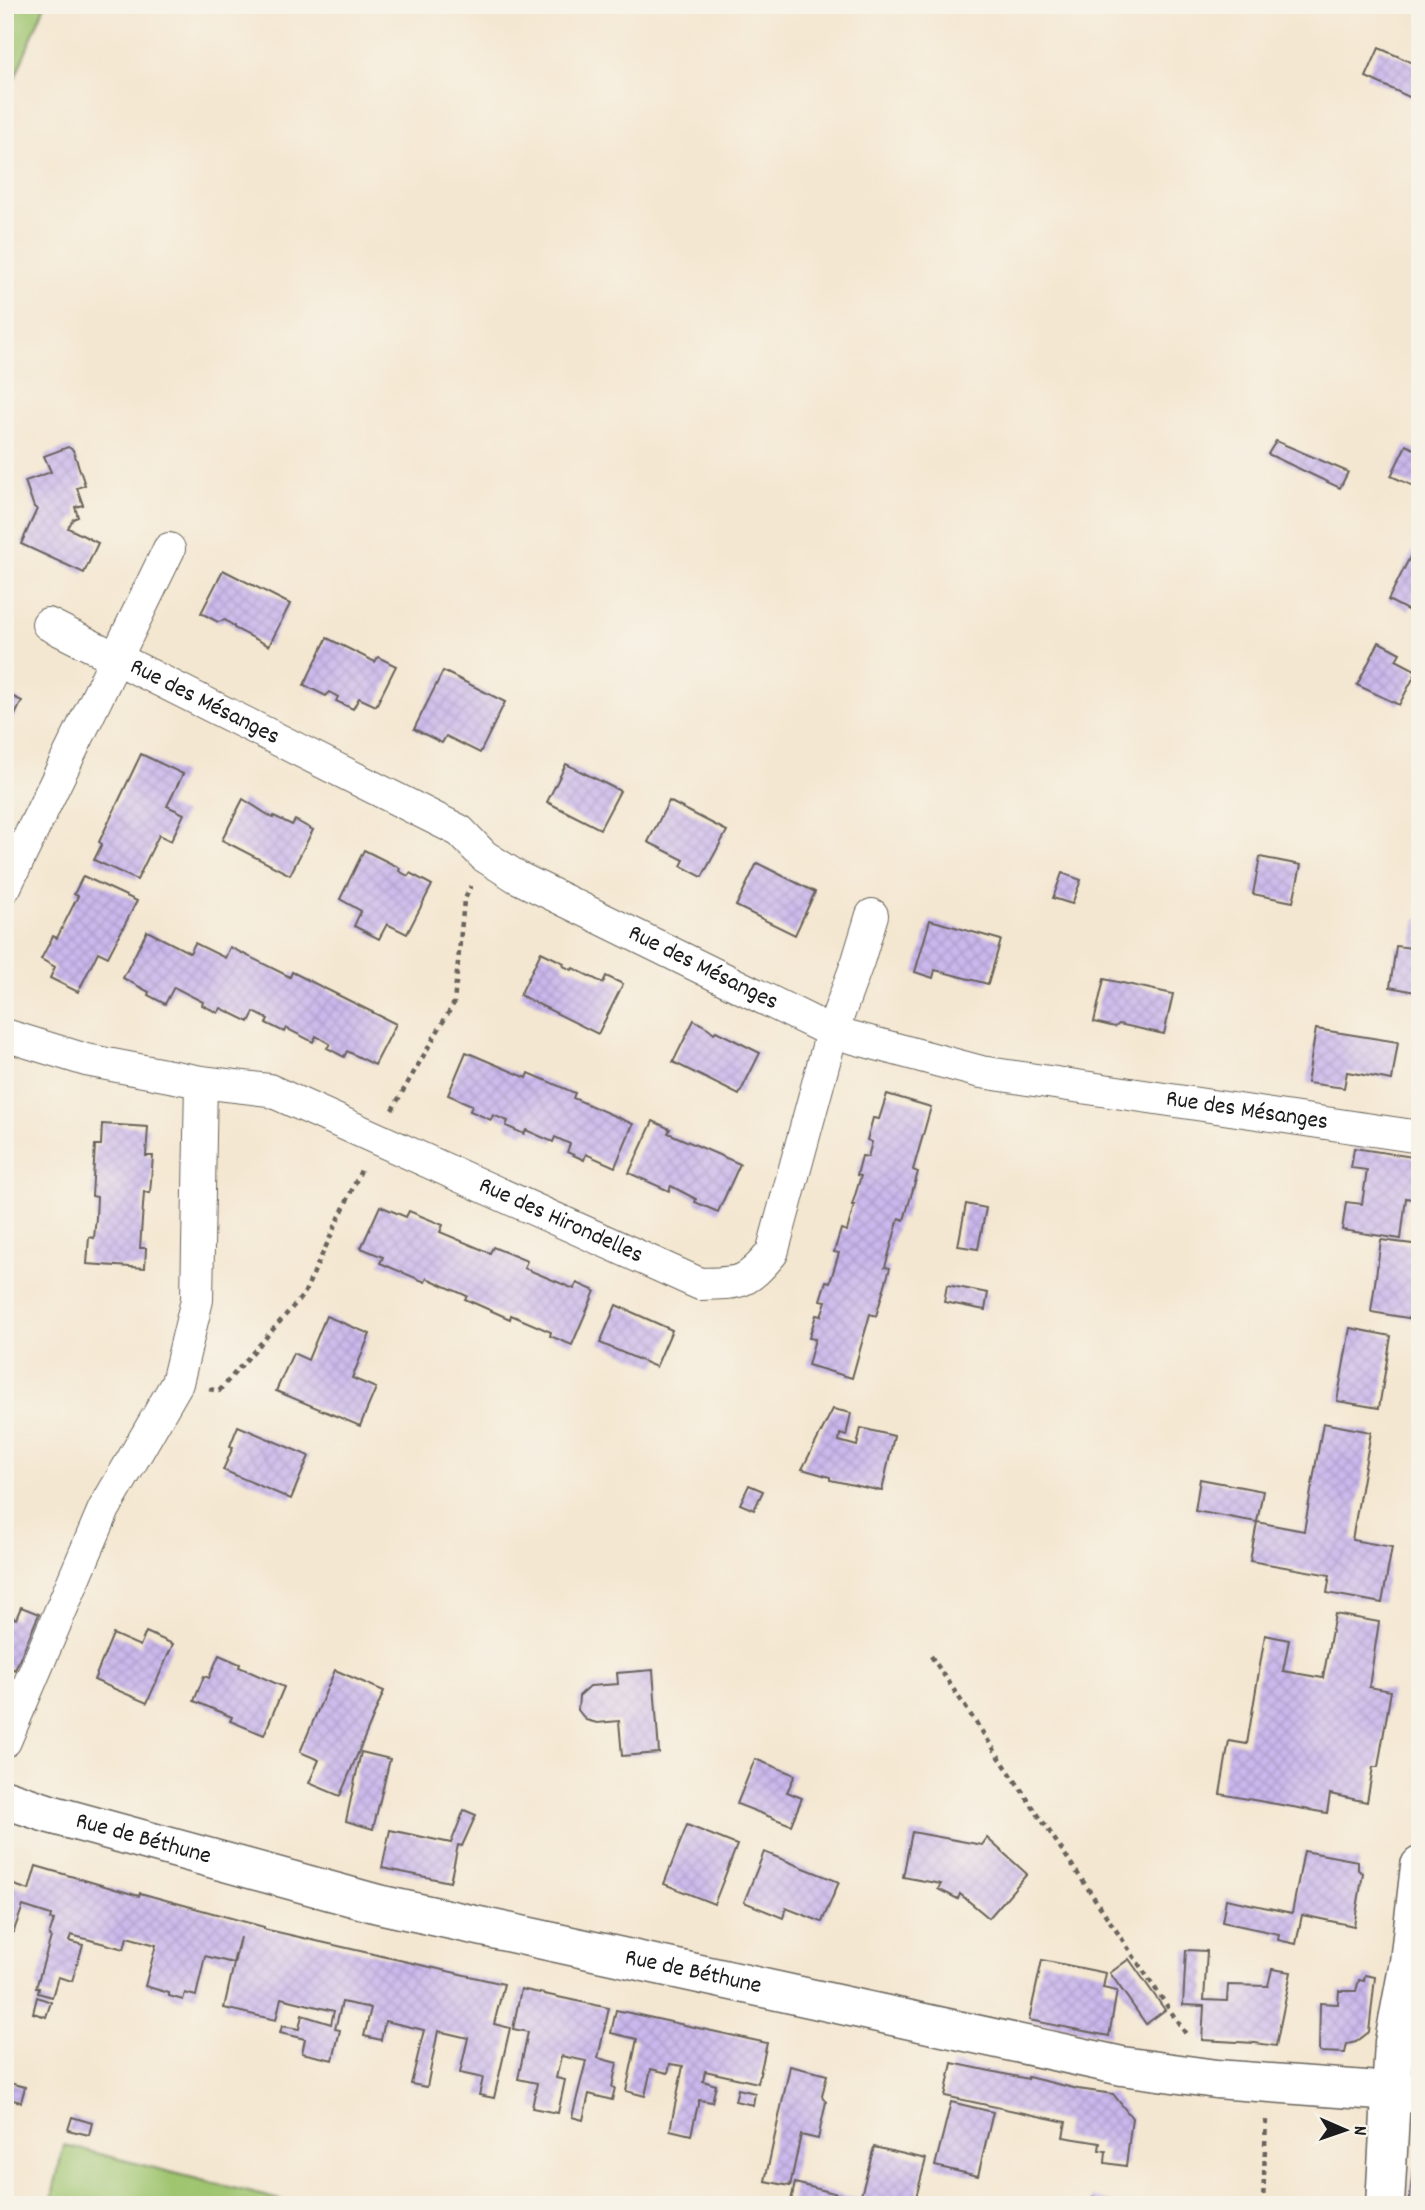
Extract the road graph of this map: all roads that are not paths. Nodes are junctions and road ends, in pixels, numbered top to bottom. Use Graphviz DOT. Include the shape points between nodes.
graph roads {
  1 [pos="169,549"];
  2 [pos="48,624"];
  3 [pos="116,659"];
  4 [pos="5,887"];
  5 [pos="872,915"];
  6 [pos="832,1032"];
  7 [pos="5,1035"];
  8 [pos="201,1082"];
  9 [pos="1420,1137"];
  10 [pos="5,1741"];
  11 [pos="5,1799"];
  12 [pos="1420,1866"];
  13 [pos="1406,2094"];
  14 [pos="1385,2205"];
  1 -- 3 [label="street"];
  2 -- 3 [label="street, Rue des Mésanges"];
  3 -- 4 [label="street"];
  3 -- 6 [label="street, Rue des Mésanges" via="460,831 485,856 517,877"];
  5 -- 6 [label="street, Rue des Hirondelles"];
  6 -- 8 [label="street, Rue des Hirondelles" via="772,1253 738,1283 700,1284 269,1090"];
  6 -- 9 [label="street, Rue des Mésanges" via="981,1072"];
  7 -- 8 [label="street, Rue des Hirondelles" via="86,1060"];
  8 -- 10 [label="street" via="197,1300 177,1383 104,1509"];
  11 -- 13 [label="street, Rue de Béthune" via="378,1904 1122,2066 1216,2079"];
  12 -- 13 [label="street" via="1394,2042"];
  13 -- 14 [label="street"];
}
